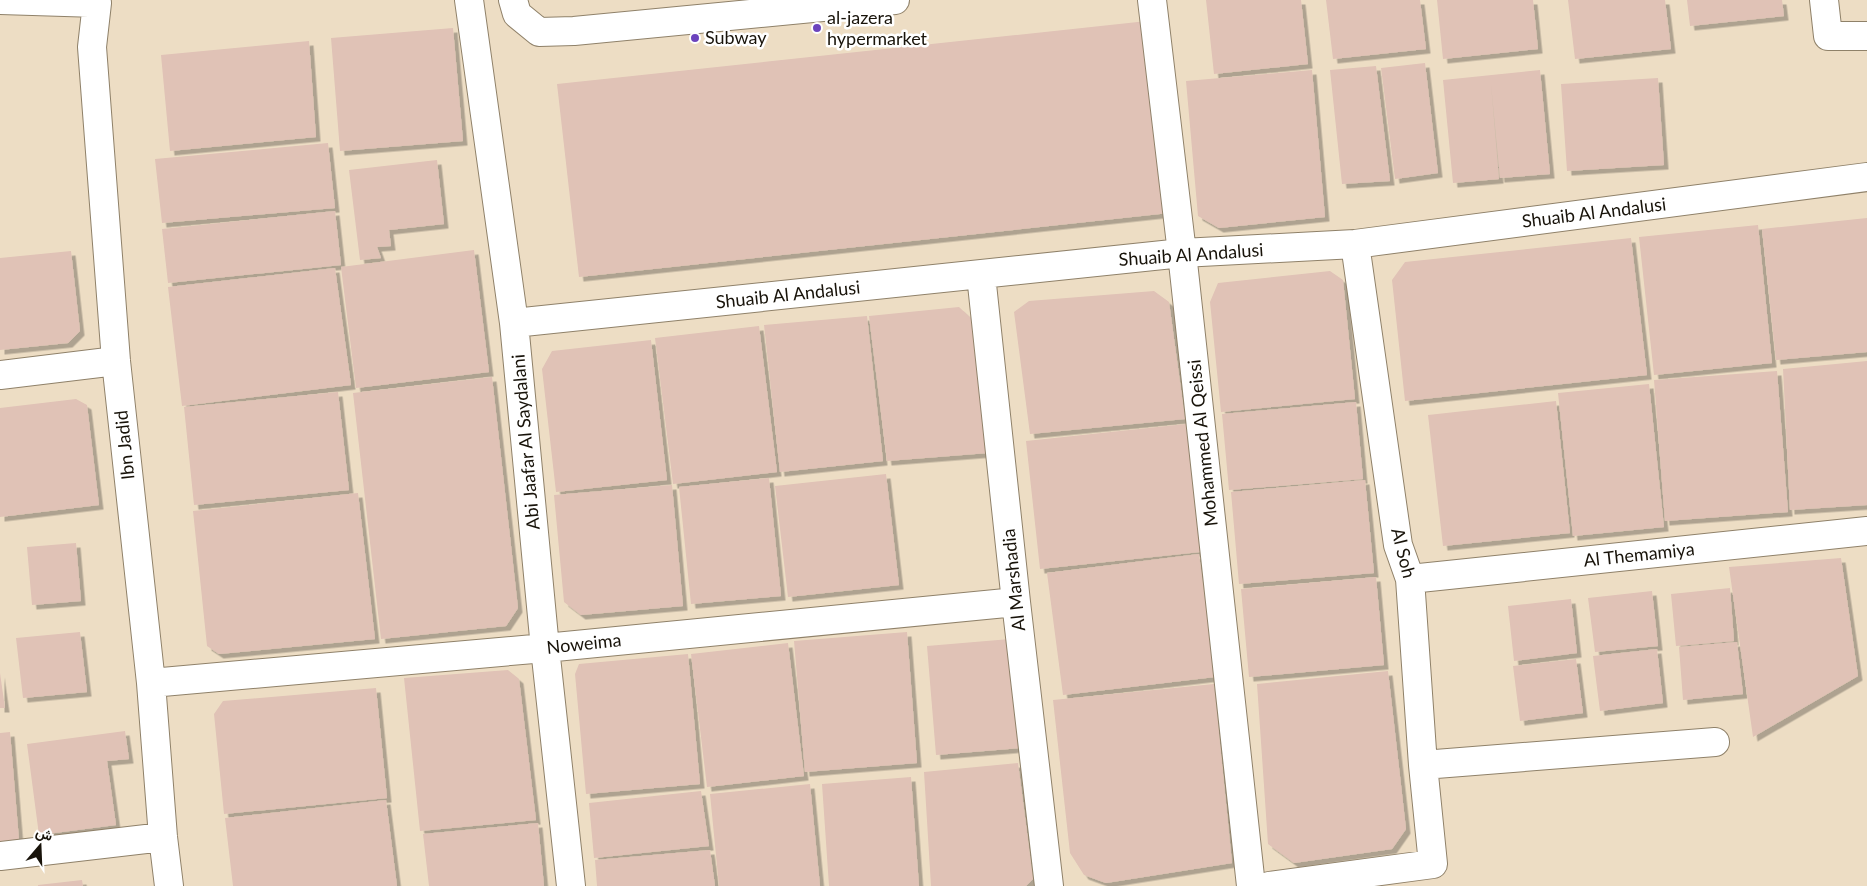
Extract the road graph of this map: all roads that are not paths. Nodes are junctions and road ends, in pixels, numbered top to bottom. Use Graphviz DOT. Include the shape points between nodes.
graph roads {
  1 [pos="0,0"];
  2 [pos="469,0"];
  3 [pos="513,0"];
  4 [pos="895,0"];
  5 [pos="1152,0"];
  6 [pos="1824,0"];
  7 [pos="108,1"];
  8 [pos="0,12"];
  9 [pos="1867,36"];
  10 [pos="1867,177"];
  11 [pos="1355,244"];
  12 [pos="1182,253"];
  13 [pos="981,274"];
  14 [pos="514,323"];
  15 [pos="116,361"];
  16 [pos="0,375"];
  17 [pos="1867,531"];
  18 [pos="1410,579"];
  19 [pos="1016,602"];
  20 [pos="545,648"];
  21 [pos="151,683"];
  22 [pos="1715,742"];
  23 [pos="1422,765"];
  24 [pos="163,836"];
  25 [pos="0,856"];
  26 [pos="169,886"];
  27 [pos="571,886"];
  28 [pos="1049,886"];
  29 [pos="1251,886"];
  30 [pos="1269,886"];
  1 -- 7 [label="street"];
  2 -- 14 [label="street, Abi Jaafar Al Saydalani"];
  3 -- 4 [label="street" via="516,14 539,32"];
  5 -- 12 [label="street, Mohammed Al Qeissi"];
  6 -- 9 [label="street" via="1828,36"];
  7 -- 8 [label="street"];
  7 -- 15 [label="street, Ibn Jadid" via="92,46"];
  10 -- 11 [label="street, Shuaib Al Andalusi"];
  11 -- 12 [label="street, Shuaib Al Andalusi"];
  11 -- 18 [label="street, Al Soh" via="1398,545"];
  12 -- 13 [label="street, Shuaib Al Andalusi"];
  12 -- 29 [label="street, Mohammed Al Qeissi"];
  13 -- 14 [label="street, Shuaib Al Andalusi"];
  13 -- 19 [label="street, Al Marshadia"];
  14 -- 20 [label="street, Abi Jaafar Al Saydalani"];
  15 -- 16 [label="street"];
  15 -- 21 [label="street, Ibn Jadid"];
  17 -- 18 [label="street, Al Themamiya"];
  18 -- 23 [label="street, Al Soh"];
  19 -- 20 [label="street, Noweima"];
  19 -- 28 [label="street, Al Marshadia"];
  20 -- 21 [label="street, Noweima"];
  20 -- 27 [label="street, Abi Jaafar Al Saydalani"];
  21 -- 24 [label="street, Ibn Jadid"];
  22 -- 23 [label="street"];
  23 -- 30 [label="street, Al Soh" via="1433,864"];
  24 -- 25 [label="street"];
  24 -- 26 [label="street, Ibn Jadid"];
}
